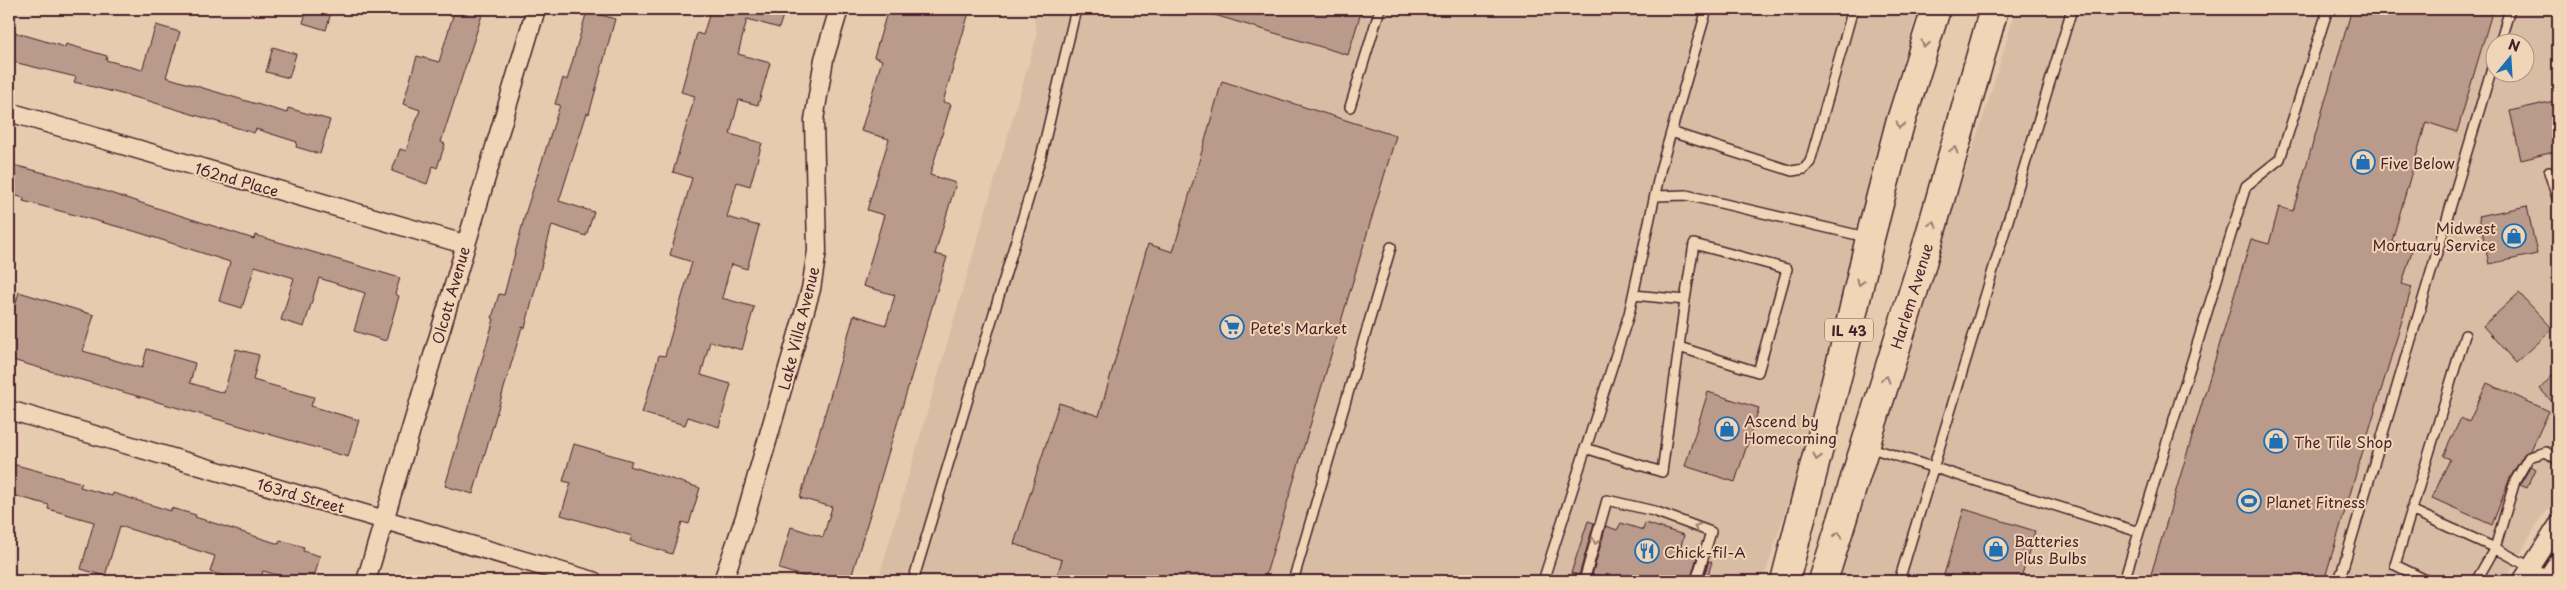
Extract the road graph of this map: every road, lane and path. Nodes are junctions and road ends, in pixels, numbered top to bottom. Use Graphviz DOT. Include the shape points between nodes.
graph roads {
  1 [pos="536,9"];
  2 [pos="839,9"];
  3 [pos="1076,9"];
  4 [pos="1380,9"];
  5 [pos="1707,9"];
  6 [pos="1853,9"];
  7 [pos="1936,9"];
  8 [pos="1994,9"];
  9 [pos="2072,9"];
  10 [pos="2328,9"];
  11 [pos="2510,9"];
  12 [pos="2503,32"];
  13 [pos="2488,82"];
  14 [pos="1350,107"];
  15 [pos="9,112"];
  16 [pos="1671,132"];
  17 [pos="2549,172"];
  18 [pos="1656,196"];
  19 [pos="2558,201"];
  20 [pos="1870,238"];
  21 [pos="464,244"];
  22 [pos="1391,247"];
  23 [pos="1634,295"];
  24 [pos="1685,300"];
  25 [pos="2465,335"];
  26 [pos="1679,347"];
  27 [pos="9,410"];
  28 [pos="1865,446"];
  29 [pos="1585,448"];
  30 [pos="2558,460"];
  31 [pos="1933,468"];
  32 [pos="2411,510"];
  33 [pos="384,519"];
  34 [pos="2558,525"];
  35 [pos="2139,532"];
  36 [pos="2495,548"];
  37 [pos="2526,574"];
  38 [pos="2551,574"];
  39 [pos="366,581"];
  40 [pos="593,581"];
  41 [pos="723,581"];
  42 [pos="913,581"];
  43 [pos="1293,581"];
  44 [pos="1543,581"];
  45 [pos="1584,581"];
  46 [pos="1696,581"];
  47 [pos="1785,581"];
  48 [pos="1824,581"];
  49 [pos="1899,581"];
  50 [pos="2124,581"];
  51 [pos="2339,581"];
  52 [pos="2428,581"];
  53 [pos="2476,581"];
  1 -- 21 [label="street, Olcott Avenue"];
  2 -- 41 [label="street, Lake Villa Avenue" via="824,59 814,120 817,251 811,289 746,514"];
  3 -- 42 [label="lane" via="1042,157"];
  4 -- 14 [label="lane"];
  5 -- 16 [label="lane"];
  6 -- 16 [label="lane" via="1810,162 1804,169 1792,171"];
  7 -- 20 [label="main road, IL 43, one-way" via="1899,127"];
  28 -- 8 [label="main road, Harlem Avenue, one-way" via="1920,270"];
  9 -- 31 [label="lane"];
  10 -- 35 [label="lane" via="2280,159 2246,186"];
  11 -- 12 [label="lane"];
  13 -- 51 [label="lane"];
  15 -- 21 [label="street, 162nd Place"];
  16 -- 18 [label="lane"];
  17 -- 19 [label="lane"];
  18 -- 20 [label="lane" via="1686,195"];
  18 -- 23 [label="lane"];
  20 -- 47 [label="main road, IL 43, one-way"];
  21 -- 33 [label="street, Olcott Avenue"];
  22 -- 43 [label="lane"];
  23 -- 24 [label="lane"];
  23 -- 29 [label="lane"];
  24 -- 26 [label="lane"];
  24 -- 26 [label="lane" via="1694,244 1787,269 1758,372"];
  25 -- 32 [label="lane"];
  26 -- 29 [label="lane" via="1662,472"];
  27 -- 33 [label="street, 163rd Street"];
  28 -- 31 [label="lane"];
  48 -- 28 [label="main road, Harlem Avenue, one-way"];
  29 -- 44 [label="lane"];
  30 -- 36 [label="lane" via="2546,452 2529,457 2515,481"];
  31 -- 35 [label="lane"];
  31 -- 49 [label="lane"];
  32 -- 36 [label="lane"];
  32 -- 52 [label="lane" via="2395,564"];
  33 -- 39 [label="street, Olcott Avenue"];
  33 -- 40 [label="street, 163rd Street"];
  34 -- 37 [label="street"];
  35 -- 50 [label="lane"];
  36 -- 37 [label="lane"];
  36 -- 53 [label="lane"];
  37 -- 38 [label="lane"];
  46 -- 45 [label="lane, one-way" via="1711,532 1654,511 1607,500"];
}
